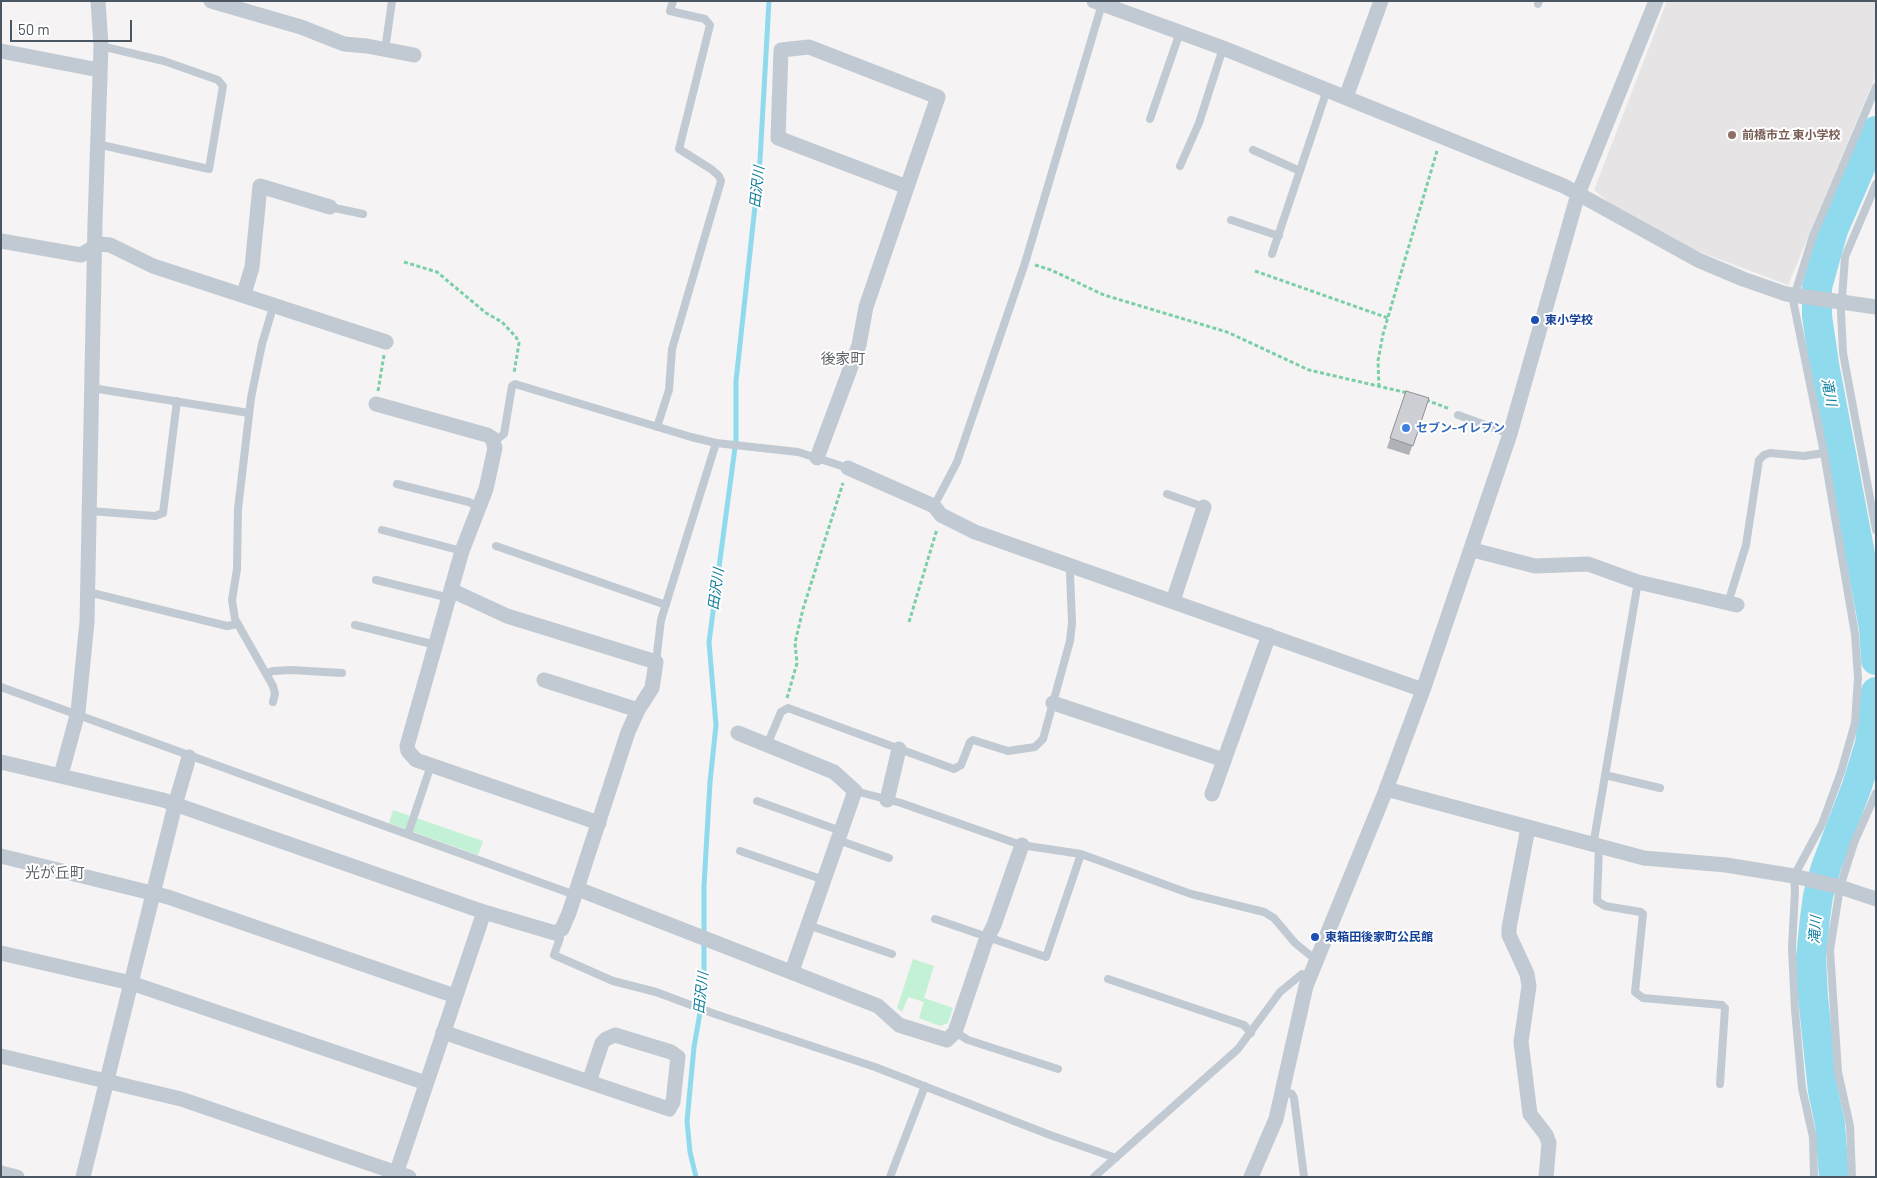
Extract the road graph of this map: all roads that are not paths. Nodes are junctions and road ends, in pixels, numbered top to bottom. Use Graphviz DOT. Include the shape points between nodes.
graph roads {
  1 [pos="98,1"];
  2 [pos="211,1"];
  3 [pos="392,1"];
  4 [pos="672,1"];
  5 [pos="1381,1"];
  6 [pos="1656,1"];
  7 [pos="1098,2"];
  8 [pos="1180,32"];
  9 [pos="101,46"];
  10 [pos="1224,48"];
  11 [pos="385,50"];
  12 [pos="1,51"];
  13 [pos="414,55"];
  14 [pos="99,70"];
  15 [pos="1876,87"];
  16 [pos="1327,90"];
  17 [pos="1346,97"];
  18 [pos="1150,119"];
  19 [pos="97,144"];
  20 [pos="1253,150"];
  21 [pos="1180,166"];
  22 [pos="1300,171"];
  23 [pos="1876,184"];
  24 [pos="907,187"];
  25 [pos="1578,194"];
  26 [pos="330,207"];
  27 [pos="363,214"];
  28 [pos="1231,220"];
  29 [pos="1278,236"];
  30 [pos="1,241"];
  31 [pos="95,247"];
  32 [pos="1272,254"];
  33 [pos="244,294"];
  34 [pos="1797,296"];
  35 [pos="1839,301"];
  36 [pos="274,304"];
  37 [pos="1876,307"];
  38 [pos="386,342"];
  39 [pos="92,388"];
  40 [pos="177,401"];
  41 [pos="376,404"];
  42 [pos="249,413"];
  43 [pos="1458,415"];
  44 [pos="656,427"];
  45 [pos="1510,434"];
  46 [pos="494,442"];
  47 [pos="716,443"];
  48 [pos="1824,454"];
  49 [pos="817,458"];
  50 [pos="848,468"];
  51 [pos="397,484"];
  52 [pos="1167,494"];
  53 [pos="478,507"];
  54 [pos="1204,507"];
  55 [pos="938,510"];
  56 [pos="90,511"];
  57 [pos="1875,526"];
  58 [pos="382,530"];
  59 [pos="496,546"];
  60 [pos="462,550"];
  61 [pos="1473,550"];
  62 [pos="1073,566"];
  63 [pos="376,580"];
  64 [pos="1638,582"];
  65 [pos="88,592"];
  66 [pos="452,595"];
  67 [pos="1173,601"];
  68 [pos="1732,604"];
  69 [pos="666,605"];
  70 [pos="238,624"];
  71 [pos="355,625"];
  72 [pos="1269,635"];
  73 [pos="436,645"];
  74 [pos="656,662"];
  75 [pos="342,673"];
  76 [pos="266,674"];
  77 [pos="544,680"];
  78 [pos="1,687"];
  79 [pos="1424,690"];
  80 [pos="273,702"];
  81 [pos="1053,704"];
  82 [pos="638,710"];
  83 [pos="77,715"];
  84 [pos="738,733"];
  85 [pos="767,744"];
  86 [pos="899,749"];
  87 [pos="189,757"];
  88 [pos="1224,760"];
  89 [pos="1,762"];
  90 [pos="431,765"];
  91 [pos="61,775"];
  92 [pos="1605,775"];
  93 [pos="1660,788"];
  94 [pos="1386,789"];
  95 [pos="855,791"];
  96 [pos="1876,792"];
  97 [pos="1212,794"];
  98 [pos="887,800"];
  99 [pos="757,801"];
  100 [pos="174,805"];
  101 [pos="599,823"];
  102 [pos="1528,828"];
  103 [pos="408,834"];
  104 [pos="839,835"];
  105 [pos="1022,845"];
  106 [pos="1596,846"];
  107 [pos="740,852"];
  108 [pos="1081,854"];
  109 [pos="1,856"];
  110 [pos="889,858"];
  111 [pos="1797,877"];
  112 [pos="824,880"];
  113 [pos="1839,887"];
  114 [pos="576,892"];
  115 [pos="154,893"];
  116 [pos="1876,898"];
  117 [pos="484,912"];
  118 [pos="935,919"];
  119 [pos="808,925"];
  120 [pos="559,931"];
  121 [pos="988,938"];
  122 [pos="1,952"];
  123 [pos="892,954"];
  124 [pos="1316,960"];
  125 [pos="792,971"];
  126 [pos="1309,977"];
  127 [pos="1108,979"];
  128 [pos="130,983"];
  129 [pos="455,996"];
  130 [pos="443,1032"];
  131 [pos="955,1032"];
  132 [pos="1251,1033"];
  133 [pos="1,1056"];
  134 [pos="1058,1069"];
  135 [pos="108,1080"];
  136 [pos="589,1082"];
  137 [pos="426,1083"];
  138 [pos="1720,1084"];
  139 [pos="925,1086"];
  140 [pos="1282,1092"];
  141 [pos="1116,1158"];
  142 [pos="1,1173"];
  143 [pos="400,1175"];
  144 [pos="17,1177"];
  145 [pos="83,1177"];
  146 [pos="890,1177"];
  147 [pos="1094,1177"];
  148 [pos="1251,1177"];
  149 [pos="1304,1177"];
  150 [pos="1546,1177"];
  151 [pos="1814,1177"];
  152 [pos="1852,1177"];
  1 -- 9 [label="street"];
  2 -- 11 [label="street" via="301,27 344,44"];
  3 -- 11 [label="lane"];
  4 -- 44 [label="lane" via="670,11 706,19 710,25 679,149 711,169 721,181 672,349 669,390"];
  5 -- 17 [label="street"];
  6 -- 25 [label="street"];
  7 -- 8 [label="street"];
  7 -- 55 [label="lane" via="1025,263"];
  8 -- 10 [label="street"];
  8 -- 18 [label="lane"];
  9 -- 14 [label="street"];
  9 -- 19 [label="lane" via="172,64 218,80 223,86 209,169"];
  10 -- 16 [label="street"];
  10 -- 21 [label="lane"];
  11 -- 13 [label="street"];
  12 -- 14 [label="street"];
  14 -- 19 [label="street"];
  15 -- 34 [label="lane" via="1813,236"];
  16 -- 17 [label="street"];
  16 -- 22 [label="lane"];
  17 -- 25 [label="street"];
  19 -- 31 [label="street"];
  20 -- 22 [label="lane"];
  22 -- 29 [label="lane"];
  23 -- 35 [label="lane" via="1845,257"];
  24 -- 24 [label="street" via="938,97 810,47 781,50 778,138"];
  24 -- 49 [label="street" via="866,307 859,345"];
  25 -- 34 [label="street" via="1698,260 1770,290"];
  25 -- 45 [label="street"];
  26 -- 27 [label="lane"];
  26 -- 33 [label="street" via="260,186 252,267"];
  28 -- 29 [label="lane"];
  29 -- 32 [label="lane"];
  30 -- 31 [label="street" via="81,255"];
  31 -- 33 [label="street" via="110,245 153,266"];
  31 -- 39 [label="street"];
  33 -- 36 [label="street"];
  34 -- 35 [label="street"];
  34 -- 48 [label="lane" via="1794,306"];
  35 -- 37 [label="street"];
  35 -- 57 [label="lane" via="1843,353"];
  36 -- 38 [label="street"];
  36 -- 42 [label="lane" via="262,344"];
  39 -- 40 [label="lane"];
  39 -- 56 [label="street"];
  40 -- 42 [label="lane"];
  40 -- 56 [label="lane" via="163,513 155,516"];
  41 -- 46 [label="street" via="487,435"];
  42 -- 70 [label="lane" via="232,600"];
  43 -- 45 [label="lane"];
  44 -- 46 [label="lane" via="515,384 504,434"];
  44 -- 47 [label="lane"];
  45 -- 61 [label="street"];
  46 -- 53 [label="street" via="495,454"];
  47 -- 49 [label="lane" via="798,452"];
  47 -- 69 [label="lane"];
  48 -- 68 [label="lane" via="1770,453 1758,460 1746,545"];
  48 -- 111 [label="lane" via="1855,634 1858,687 1855,723 1841,772 1822,824"];
  49 -- 50 [label="lane"];
  50 -- 55 [label="street"];
  51 -- 53 [label="lane"];
  52 -- 54 [label="lane"];
  53 -- 60 [label="street"];
  54 -- 67 [label="street"];
  55 -- 62 [label="street" via="975,532"];
  56 -- 65 [label="street"];
  58 -- 60 [label="lane"];
  59 -- 69 [label="lane"];
  60 -- 66 [label="street"];
  61 -- 64 [label="street" via="1535,566 1588,564"];
  61 -- 79 [label="street"];
  62 -- 67 [label="street"];
  62 -- 81 [label="lane" via="1070,574 1072,629"];
  63 -- 66 [label="lane"];
  64 -- 68 [label="street"];
  64 -- 92 [label="lane"];
  65 -- 70 [label="lane" via="227,626"];
  65 -- 83 [label="street"];
  66 -- 73 [label="street"];
  66 -- 74 [label="street" via="507,616"];
  67 -- 72 [label="street"];
  69 -- 74 [label="lane"];
  70 -- 76 [label="lane"];
  71 -- 73 [label="lane"];
  72 -- 79 [label="street"];
  72 -- 88 [label="street"];
  73 -- 90 [label="street" via="407,746 410,756"];
  74 -- 82 [label="street" via="652,688"];
  75 -- 76 [label="lane" via="291,670"];
  76 -- 80 [label="lane" via="275,694"];
  77 -- 82 [label="street"];
  78 -- 83 [label="lane"];
  79 -- 94 [label="street"];
  81 -- 86 [label="lane" via="1043,739 1035,747 1008,751 973,740 961,765 954,769"];
  81 -- 88 [label="street"];
  82 -- 101 [label="street"];
  83 -- 87 [label="lane"];
  83 -- 91 [label="street"];
  84 -- 85 [label="street"];
  85 -- 86 [label="lane" via="781,712 787,708"];
  85 -- 95 [label="street" via="834,772"];
  86 -- 98 [label="street"];
  87 -- 100 [label="street"];
  87 -- 103 [label="lane"];
  88 -- 97 [label="street"];
  89 -- 91 [label="street"];
  90 -- 101 [label="street"];
  90 -- 103 [label="lane"];
  91 -- 100 [label="street"];
  92 -- 93 [label="lane"];
  92 -- 106 [label="lane"];
  94 -- 102 [label="street"];
  94 -- 124 [label="street"];
  95 -- 98 [label="lane"];
  95 -- 104 [label="street"];
  96 -- 113 [label="lane"];
  98 -- 105 [label="lane"];
  99 -- 104 [label="lane"];
  100 -- 115 [label="street"];
  100 -- 117 [label="street"];
  101 -- 114 [label="street"];
  102 -- 106 [label="street"];
  102 -- 150 [label="street" via="1509,935 1527,974 1529,986 1521,1042 1530,1114 1549,1143"];
  103 -- 114 [label="lane"];
  104 -- 110 [label="lane"];
  104 -- 112 [label="street"];
  105 -- 108 [label="lane"];
  105 -- 121 [label="street"];
  106 -- 111 [label="street" via="1644,858 1726,865"];
  106 -- 138 [label="lane" via="1597,901 1605,906 1643,914 1635,992 1644,998 1722,1005 1725,1008"];
  107 -- 112 [label="lane"];
  108 -- 121 [label="lane" via="1046,958"];
  108 -- 124 [label="lane" via="1191,894 1269,914 1295,943"];
  109 -- 115 [label="street"];
  111 -- 113 [label="street"];
  111 -- 151 [label="lane" via="1792,948 1795,1010 1802,1088 1813,1137"];
  112 -- 119 [label="street"];
  113 -- 116 [label="street"];
  113 -- 152 [label="lane" via="1839,904 1832,934 1831,974 1838,1072 1850,1126"];
  114 -- 120 [label="street" via="565,924"];
  114 -- 125 [label="street"];
  115 -- 128 [label="street"];
  115 -- 129 [label="street"];
  117 -- 120 [label="street" via="550,932"];
  117 -- 129 [label="street"];
  118 -- 121 [label="lane"];
  119 -- 123 [label="lane"];
  119 -- 125 [label="street"];
  120 -- 139 [label="lane" via="560,938 554,952 558,958 625,986 656,992"];
  121 -- 131 [label="street"];
  122 -- 128 [label="street"];
  124 -- 126 [label="street"];
  125 -- 131 [label="street" via="878,1006 899,1025 941,1039 952,1038"];
  126 -- 132 [label="lane" via="1302,974 1280,992"];
  126 -- 140 [label="street"];
  127 -- 132 [label="lane" via="1244,1025"];
  128 -- 135 [label="street"];
  128 -- 137 [label="street"];
  129 -- 130 [label="street"];
  130 -- 136 [label="street"];
  130 -- 137 [label="street"];
  131 -- 134 [label="lane" via="968,1040"];
  132 -- 141 [label="lane" via="1231,1056"];
  133 -- 135 [label="street"];
  135 -- 143 [label="street" via="181,1099"];
  135 -- 145 [label="street"];
  136 -- 136 [label="street" via="669,1109 673,1102 678,1057 615,1035 602,1043"];
  137 -- 143 [label="street"];
  139 -- 141 [label="lane"];
  139 -- 146 [label="lane"];
  140 -- 148 [label="street" via="1270,1137"];
  140 -- 149 [label="lane" via="1292,1094 1294,1098"];
  141 -- 147 [label="lane"];
  142 -- 144 [label="street"];
}
